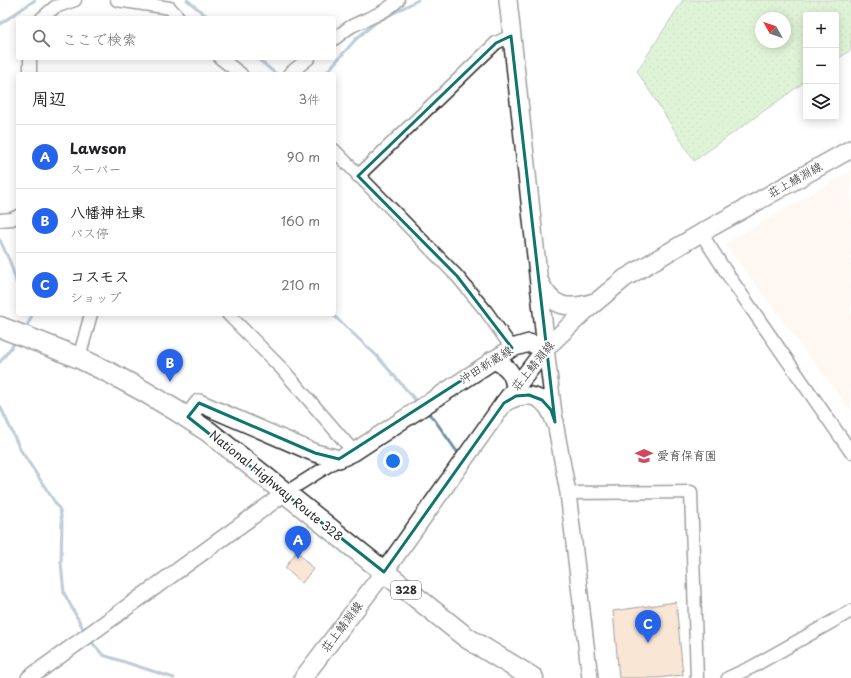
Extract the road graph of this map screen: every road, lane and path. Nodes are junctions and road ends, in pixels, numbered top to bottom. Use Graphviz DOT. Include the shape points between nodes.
graph roads {
  1 [pos="75,0"];
  2 [pos="118,0"];
  3 [pos="398,0"];
  4 [pos="508,0"];
  5 [pos="44,16"];
  6 [pos="177,16"];
  7 [pos="511,36"];
  8 [pos="336,38"];
  9 [pos="30,60"];
  10 [pos="223,60"];
  11 [pos="306,60"];
  12 [pos="30,72"];
  13 [pos="238,72"];
  14 [pos="292,72"];
  15 [pos="851,149"];
  16 [pos="336,152"];
  17 [pos="358,176"];
  18 [pos="16,217"];
  19 [pos="0,220"];
  20 [pos="701,233"];
  21 [pos="538,278"];
  22 [pos="597,301"];
  23 [pos="90,316"];
  24 [pos="230,316"];
  25 [pos="0,327"];
  26 [pos="512,348"];
  27 [pos="546,348"];
  28 [pos="79,358"];
  29 [pos="492,360"];
  30 [pos="515,389"];
  31 [pos="504,403"];
  32 [pos="188,417"];
  33 [pos="555,422"];
  34 [pos="354,452"];
  35 [pos="851,452"];
  36 [pos="339,459"];
  37 [pos="285,492"];
  38 [pos="568,493"];
  39 [pos="384,572"];
  40 [pos="851,611"];
  41 [pos="29,678"];
  42 [pos="303,678"];
  43 [pos="533,678"];
  44 [pos="590,678"];
  45 [pos="697,678"];
  46 [pos="728,678"];
  1 -- 5 [label="street" via="55,7"];
  2 -- 6 [label="street" via="170,8"];
  3 -- 8 [label="street"];
  4 -- 7 [label="main road"];
  7 -- 17 [label="street" via="496,43"];
  7 -- 21 [label="main road"];
  9 -- 12 [label="street"];
  10 -- 13 [label="street"];
  11 -- 14 [label="street"];
  15 -- 20 [label="main road, 荘上鯖淵線"];
  16 -- 17 [label="street"];
  17 -- 26 [label="street" via="457,276"];
  18 -- 19 [label="street"];
  20 -- 22 [label="main road, 荘上鯖淵線" via="625,278"];
  20 -- 35 [label="street"];
  21 -- 22 [label="main road" via="545,294 559,304 575,307"];
  21 -- 27 [label="main road"];
  22 -- 27 [label="main road, 荘上鯖淵線"];
  23 -- 28 [label="street"];
  24 -- 34 [label="street" via="283,370"];
  25 -- 28 [label="highway, National Highway Route 328 / 328"];
  26 -- 27 [label="main road, 沖田新蔵線" via="529,343"];
  26 -- 29 [label="main road, 沖田新蔵線"];
  27 -- 30 [label="main road, 荘上鯖淵線"];
  27 -- 33 [label="street"];
  28 -- 32 [label="highway, National Highway Route 328 / 328" via="156,397"];
  29 -- 30 [label="main road" via="501,363 512,373"];
  29 -- 34 [label="main road, 沖田新蔵線"];
  30 -- 31 [label="main road, 荘上鯖淵線"];
  31 -- 33 [label="main road" via="516,396 529,395 542,400 551,410"];
  31 -- 39 [label="main road, 荘上鯖淵線"];
  32 -- 36 [label="main road" via="199,402 315,453"];
  32 -- 37 [label="highway, National Highway Route 328 / 328"];
  33 -- 38 [label="street"];
  34 -- 36 [label="main road, 沖田新蔵線"];
  36 -- 37 [label="street"];
  37 -- 39 [label="highway, National Highway Route 328 / 328"];
  37 -- 41 [label="street"];
  38 -- 44 [label="street"];
  38 -- 45 [label="street" via="691,492"];
  39 -- 42 [label="main road, 荘上鯖淵線"];
  39 -- 43 [label="highway, National Highway Route 328 / 328" via="468,638"];
  40 -- 46 [label="street"];
}
